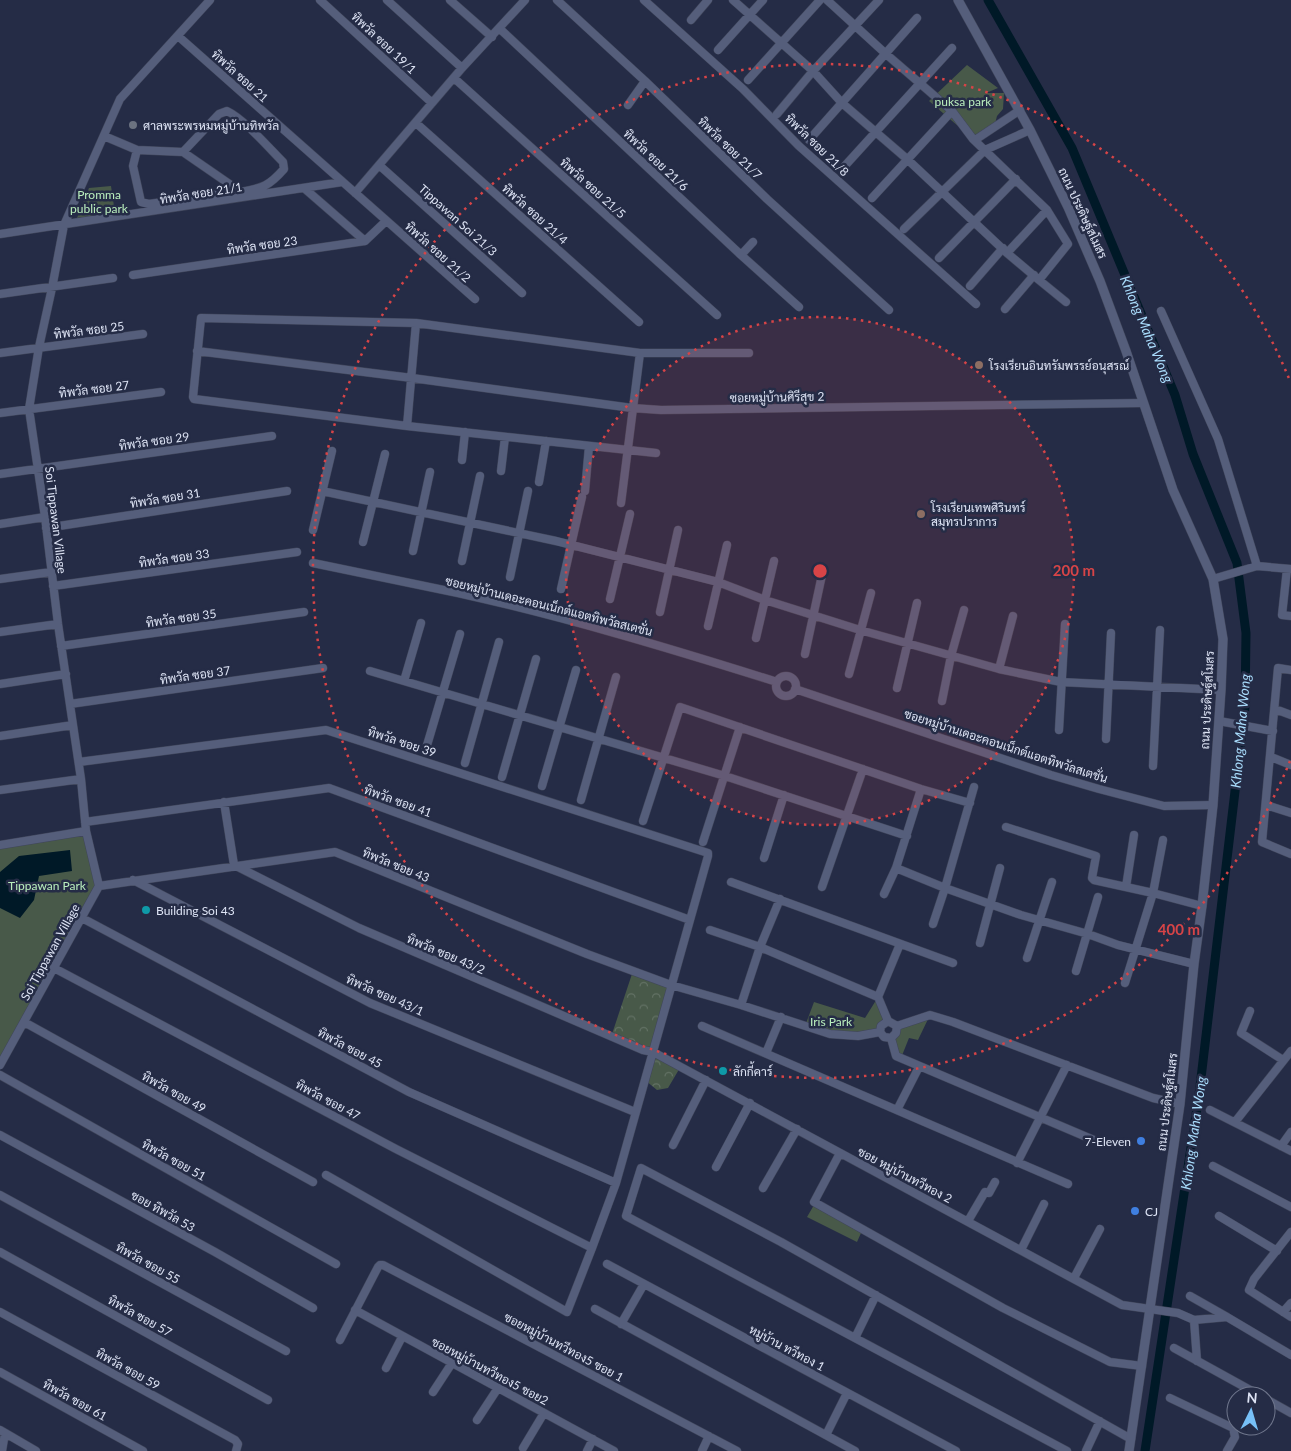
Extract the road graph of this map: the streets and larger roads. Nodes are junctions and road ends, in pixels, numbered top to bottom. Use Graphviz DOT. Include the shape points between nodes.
graph roads {
  1 [pos="210,0"];
  2 [pos="320,0"];
  3 [pos="387,0"];
  4 [pos="450,0"];
  5 [pos="512,0"];
  6 [pos="525,0"];
  7 [pos="557,0"];
  8 [pos="644,0"];
  9 [pos="708,0"];
  10 [pos="733,0"];
  11 [pos="763,0"];
  12 [pos="820,0"];
  13 [pos="827,0"];
  14 [pos="879,0"];
  15 [pos="958,0"];
  16 [pos="519,6"];
  17 [pos="750,15"];
  18 [pos="917,18"];
  19 [pos="691,20"];
  20 [pos="856,26"];
  21 [pos="499,28"];
  22 [pos="178,36"];
  23 [pos="492,37"];
  24 [pos="781,43"];
  25 [pos="952,48"];
  26 [pos="718,50"];
  27 [pos="886,54"];
  28 [pos="462,68"];
  29 [pos="814,71"];
  30 [pos="454,78"];
  31 [pos="748,80"];
  32 [pos="645,81"];
  33 [pos="920,82"];
  34 [pos="432,103"];
  35 [pos="842,103"];
  36 [pos="628,105"];
  37 [pos="1020,110"];
  38 [pos="952,111"];
  39 [pos="777,114"];
  40 [pos="416,123"];
  41 [pos="1030,130"];
  42 [pos="876,132"];
  43 [pos="104,136"];
  44 [pos="809,140"];
  45 [pos="975,140"];
  46 [pos="137,150"];
  47 [pos="985,150"];
  48 [pos="183,152"];
  49 [pos="907,159"];
  50 [pos="378,165"];
  51 [pos="842,169"];
  52 [pos="1016,179"];
  53 [pos="342,182"];
  54 [pos="229,184"];
  55 [pos="304,188"];
  56 [pos="355,193"];
  57 [pos="942,193"];
  58 [pos="872,198"];
  59 [pos="1047,210"];
  60 [pos="386,221"];
  61 [pos="973,222"];
  62 [pos="64,225"];
  63 [pos="904,229"];
  64 [pos="0,234"];
  65 [pos="365,241"];
  66 [pos="752,242"];
  67 [pos="1005,251"];
  68 [pos="741,255"];
  69 [pos="939,258"];
  70 [pos="133,275"];
  71 [pos="1037,277"];
  72 [pos="113,278"];
  73 [pos="970,286"];
  74 [pos="52,288"];
  75 [pos="522,293"];
  76 [pos="0,294"];
  77 [pos="475,300"];
  78 [pos="1066,302"];
  79 [pos="976,304"];
  80 [pos="799,308"];
  81 [pos="1005,309"];
  82 [pos="889,310"];
  83 [pos="1162,311"];
  84 [pos="717,315"];
  85 [pos="639,322"];
  86 [pos="416,323"];
  87 [pos="143,334"];
  88 [pos="39,347"];
  89 [pos="197,351"];
  90 [pos="640,352"];
  91 [pos="749,352"];
  92 [pos="0,353"];
  93 [pos="412,378"];
  94 [pos="161,392"];
  95 [pos="1143,403"];
  96 [pos="632,408"];
  97 [pos="29,409"];
  98 [pos="0,413"];
  99 [pos="407,426"];
  100 [pos="465,432"];
  101 [pos="272,436"];
  102 [pos="505,436"];
  103 [pos="546,441"];
  104 [pos="589,446"];
  105 [pos="626,450"];
  106 [pos="332,451"];
  107 [pos="656,453"];
  108 [pos="385,454"];
  109 [pos="462,460"];
  110 [pos="38,468"];
  111 [pos="501,471"];
  112 [pos="430,472"];
  113 [pos="0,474"];
  114 [pos="480,476"];
  115 [pos="539,482"];
  116 [pos="287,491"];
  117 [pos="322,491"];
  118 [pos="528,491"];
  119 [pos="373,503"];
  120 [pos="621,503"];
  121 [pos="422,512"];
  122 [pos="630,514"];
  123 [pos="45,517"];
  124 [pos="470,523"];
  125 [pos="0,524"];
  126 [pos="46,528"];
  127 [pos="313,530"];
  128 [pos="678,530"];
  129 [pos="519,533"];
  130 [pos="363,542"];
  131 [pos="571,545"];
  132 [pos="727,545"];
  133 [pos="413,551"];
  134 [pos="297,552"];
  135 [pos="620,557"];
  136 [pos="462,561"];
  137 [pos="774,561"];
  138 [pos="313,563"];
  139 [pos="1256,567"];
  140 [pos="1289,569"];
  141 [pos="669,570"];
  142 [pos="51,572"];
  143 [pos="822,576"];
  144 [pos="510,578"];
  145 [pos="0,579"];
  146 [pos="1213,579"];
  147 [pos="718,582"];
  148 [pos="53,586"];
  149 [pos="561,589"];
  150 [pos="871,593"];
  151 [pos="610,599"];
  152 [pos="765,600"];
  153 [pos="917,603"];
  154 [pos="964,610"];
  155 [pos="304,612"];
  156 [pos="660,612"];
  157 [pos="813,615"];
  158 [pos="1013,616"];
  159 [pos="1291,616"];
  160 [pos="421,623"];
  161 [pos="58,624"];
  162 [pos="1065,624"];
  163 [pos="708,626"];
  164 [pos="860,630"];
  165 [pos="1160,630"];
  166 [pos="0,632"];
  167 [pos="1111,633"];
  168 [pos="460,634"];
  169 [pos="756,638"];
  170 [pos="499,642"];
  171 [pos="908,642"];
  172 [pos="61,646"];
  173 [pos="805,654"];
  174 [pos="952,656"];
  175 [pos="536,659"];
  176 [pos="324,668"];
  177 [pos="1000,669"];
  178 [pos="576,670"];
  179 [pos="1291,670"];
  180 [pos="370,671"];
  181 [pos="66,674"];
  182 [pos="849,674"];
  183 [pos="616,676"];
  184 [pos="404,681"];
  185 [pos="777,682"];
  186 [pos="1061,682"];
  187 [pos="0,684"];
  188 [pos="1108,685"];
  189 [pos="897,688"];
  190 [pos="1156,688"];
  191 [pos="795,689"];
  192 [pos="1222,690"];
  193 [pos="443,692"];
  194 [pos="942,701"];
  195 [pos="70,704"];
  196 [pos="482,704"];
  197 [pos="1274,709"];
  198 [pos="520,715"];
  199 [pos="1291,715"];
  200 [pos="1219,721"];
  201 [pos="73,725"];
  202 [pos="559,727"];
  203 [pos="740,727"];
  204 [pos="1059,730"];
  205 [pos="1273,731"];
  206 [pos="0,736"];
  207 [pos="598,738"];
  208 [pos="1106,740"];
  209 [pos="425,752"];
  210 [pos="1271,757"];
  211 [pos="662,758"];
  212 [pos="79,762"];
  213 [pos="465,763"];
  214 [pos="1291,765"];
  215 [pos="1153,766"];
  216 [pos="863,768"];
  217 [pos="725,776"];
  218 [pos="502,777"];
  219 [pos="81,779"];
  220 [pos="542,786"];
  221 [pos="974,787"];
  222 [pos="921,789"];
  223 [pos="0,790"];
  224 [pos="784,795"];
  225 [pos="581,800"];
  226 [pos="224,802"];
  227 [pos="970,803"];
  228 [pos="1212,805"];
  229 [pos="1266,805"];
  230 [pos="1291,813"];
  231 [pos="847,816"];
  232 [pos="643,821"];
  233 [pos="85,822"];
  234 [pos="1006,826"];
  235 [pos="86,831"];
  236 [pos="1134,835"];
  237 [pos="907,836"];
  238 [pos="1163,840"];
  239 [pos="703,842"];
  240 [pos="0,845"];
  241 [pos="1291,854"];
  242 [pos="764,858"];
  243 [pos="234,865"];
  244 [pos="896,868"];
  245 [pos="1000,868"];
  246 [pos="133,880"];
  247 [pos="730,882"];
  248 [pos="1052,882"];
  249 [pos="99,886"];
  250 [pos="822,887"];
  251 [pos="1126,887"];
  252 [pos="945,888"];
  253 [pos="1153,893"];
  254 [pos="884,894"];
  255 [pos="1098,897"];
  256 [pos="780,900"];
  257 [pos="990,904"];
  258 [pos="1202,906"];
  259 [pos="82,918"];
  260 [pos="690,920"];
  261 [pos="1039,920"];
  262 [pos="933,924"];
  263 [pos="710,930"];
  264 [pos="1088,934"];
  265 [pos="980,943"];
  266 [pos="900,944"];
  267 [pos="760,947"];
  268 [pos="1136,949"];
  269 [pos="1027,958"];
  270 [pos="953,963"];
  271 [pos="1194,964"];
  272 [pos="54,968"];
  273 [pos="1076,971"];
  274 [pos="1126,983"];
  275 [pos="671,985"];
  276 [pos="878,997"];
  277 [pos="741,1005"];
  278 [pos="1250,1011"];
  279 [pos="781,1017"];
  280 [pos="888,1021"];
  281 [pos="24,1022"];
  282 [pos="702,1026"];
  283 [pos="897,1026"];
  284 [pos="880,1032"];
  285 [pos="891,1038"];
  286 [pos="1291,1050"];
  287 [pos="653,1052"];
  288 [pos="766,1053"];
  289 [pos="1284,1060"];
  290 [pos="0,1065"];
  291 [pos="1068,1065"];
  292 [pos="919,1067"];
  293 [pos="0,1075"];
  294 [pos="706,1080"];
  295 [pos="750,1103"];
  296 [pos="1180,1104"];
  297 [pos="897,1110"];
  298 [pos="1210,1110"];
  299 [pos="636,1112"];
  300 [pos="1041,1117"];
  301 [pos="1235,1122"];
  302 [pos="797,1129"];
  303 [pos="1291,1132"];
  304 [pos="0,1135"];
  305 [pos="1096,1141"];
  306 [pos="673,1145"];
  307 [pos="1281,1146"];
  308 [pos="1291,1151"];
  309 [pos="840,1153"];
  310 [pos="1017,1163"];
  311 [pos="1213,1166"];
  312 [pos="716,1168"];
  313 [pos="326,1175"];
  314 [pos="313,1182"];
  315 [pos="995,1182"];
  316 [pos="616,1183"];
  317 [pos="1068,1184"];
  318 [pos="763,1188"];
  319 [pos="0,1195"];
  320 [pos="1044,1204"];
  321 [pos="1291,1207"];
  322 [pos="1219,1216"];
  323 [pos="968,1221"];
  324 [pos="1100,1229"];
  325 [pos="1291,1232"];
  326 [pos="592,1248"];
  327 [pos="1020,1250"];
  328 [pos="1277,1251"];
  329 [pos="0,1252"];
  330 [pos="336,1264"];
  331 [pos="608,1264"];
  332 [pos="1074,1278"];
  333 [pos="644,1284"];
  334 [pos="876,1295"];
  335 [pos="1190,1296"];
  336 [pos="1291,1303"];
  337 [pos="313,1308"];
  338 [pos="595,1309"];
  339 [pos="355,1310"];
  340 [pos="1153,1310"];
  341 [pos="0,1312"];
  342 [pos="1283,1312"];
  343 [pos="1227,1317"];
  344 [pos="1291,1318"];
  345 [pos="1194,1320"];
  346 [pos="621,1324"];
  347 [pos="402,1336"];
  348 [pos="855,1338"];
  349 [pos="340,1340"];
  350 [pos="1174,1348"];
  351 [pos="286,1351"];
  352 [pos="1291,1355"];
  353 [pos="1198,1361"];
  354 [pos="452,1363"];
  355 [pos="1142,1366"];
  356 [pos="386,1368"];
  357 [pos="0,1372"];
  358 [pos="1243,1386"];
  359 [pos="498,1388"];
  360 [pos="433,1392"];
  361 [pos="847,1393"];
  362 [pos="1170,1398"];
  363 [pos="268,1400"];
  364 [pos="1276,1404"];
  365 [pos="544,1412"];
  366 [pos="1291,1412"];
  367 [pos="477,1420"];
  368 [pos="1100,1421"];
  369 [pos="2,1432"];
  370 [pos="826,1435"];
  371 [pos="709,1436"];
  372 [pos="593,1439"];
  373 [pos="1131,1439"];
  374 [pos="523,1448"];
  375 [pos="140,1450"];
  376 [pos="3,1451"];
  377 [pos="36,1451"];
  378 [pos="236,1451"];
  379 [pos="587,1451"];
  380 [pos="614,1451"];
  381 [pos="702,1451"];
  382 [pos="738,1451"];
  383 [pos="855,1451"];
  384 [pos="956,1451"];
  385 [pos="1067,1451"];
  386 [pos="1086,1451"];
  387 [pos="1129,1451"];
  388 [pos="1227,1451"];
  1 -- 22 [label="street, Soi Tippawan Village"];
  2 -- 34 [label="street, ทิพวัล ซอย 19/1"];
  3 -- 28 [label="street"];
  4 -- 23 [label="street"];
  5 -- 16 [label="street"];
  6 -- 16 [label="street"];
  7 -- 32 [label="street, ทิพวัล ซอย 21/7"];
  8 -- 79 [label="street, ทิพวัล ซอย 21/8" via="749,95 799,146"];
  9 -- 19 [label="street"];
  10 -- 17 [label="street"];
  11 -- 17 [label="street"];
  12 -- 24 [label="street"];
  13 -- 20 [label="street"];
  14 -- 20 [label="street"];
  15 -- 37 [label="street, ถนน ประดิษฐ์สโมสร"];
  16 -- 21 [label="street"];
  17 -- 24 [label="street"];
  17 -- 26 [label="street"];
  18 -- 27 [label="street"];
  20 -- 27 [label="street"];
  20 -- 29 [label="street"];
  21 -- 23 [label="street"];
  21 -- 68 [label="street, ทิพวัล ซอย 21/6"];
  22 -- 43 [label="street, Soi Tippawan Village" via="120,99"];
  22 -- 53 [label="street, ทิพวัล ซอย 21"];
  23 -- 28 [label="street"];
  24 -- 29 [label="street"];
  24 -- 31 [label="street"];
  25 -- 33 [label="street"];
  27 -- 33 [label="street"];
  27 -- 35 [label="street"];
  28 -- 30 [label="street"];
  29 -- 35 [label="street"];
  29 -- 39 [label="street"];
  30 -- 34 [label="street"];
  30 -- 84 [label="street, ทิพวัล ซอย 21/5"];
  32 -- 36 [label="street"];
  32 -- 82 [label="street, ทิพวัล ซอย 21/7" via="767,199"];
  33 -- 38 [label="street"];
  33 -- 42 [label="street"];
  34 -- 40 [label="street"];
  35 -- 42 [label="street"];
  35 -- 44 [label="street"];
  37 -- 41 [label="street, ถนน ประดิษฐ์สโมสร"];
  37 -- 45 [label="street"];
  38 -- 45 [label="street"];
  38 -- 49 [label="street"];
  40 -- 50 [label="street"];
  40 -- 85 [label="street, ทิพวัล ซอย 21/4"];
  41 -- 47 [label="street"];
  41 -- 95 [label="street, ถนน ประดิษฐ์สโมสร" via="1100,281"];
  42 -- 49 [label="street"];
  42 -- 51 [label="street"];
  43 -- 46 [label="street"];
  43 -- 62 [label="street, Soi Tippawan Village"];
  45 -- 47 [label="street"];
  46 -- 48 [label="street"];
  46 -- 54 [label="street" via="133,166 140,202 149,204 218,194"];
  47 -- 52 [label="street"];
  47 -- 57 [label="street"];
  48 -- 54 [label="street"];
  48 -- 54 [label="street" via="219,114 231,113 284,162 284,169 273,182 260,189 240,192"];
  49 -- 57 [label="street"];
  49 -- 58 [label="street"];
  50 -- 56 [label="street"];
  50 -- 75 [label="street, Tippawan Soi 21/3"];
  52 -- 59 [label="street"];
  52 -- 61 [label="street"];
  53 -- 55 [label="street, ทิพวัล ซอย 21/1"];
  53 -- 56 [label="street, ทิพวัล ซอย 21"];
  55 -- 62 [label="street, ทิพวัล ซอย 21/1"];
  55 -- 65 [label="street"];
  56 -- 60 [label="street, ทิพวัล ซอย 21/2"];
  57 -- 61 [label="street"];
  57 -- 63 [label="street"];
  59 -- 67 [label="street"];
  59 -- 71 [label="street" via="1068,244"];
  60 -- 65 [label="street"];
  60 -- 77 [label="street, ทิพวัล ซอย 21/2"];
  61 -- 67 [label="street"];
  61 -- 69 [label="street"];
  62 -- 64 [label="street, ทิพวัล ซอย 21/1"];
  62 -- 74 [label="street, Soi Tippawan Village"];
  65 -- 70 [label="street, ทิพวัล ซอย 23"];
  66 -- 68 [label="street"];
  67 -- 71 [label="street"];
  67 -- 73 [label="street"];
  68 -- 80 [label="street, ทิพวัล ซอย 21/6"];
  71 -- 78 [label="street"];
  71 -- 81 [label="street"];
  72 -- 74 [label="street"];
  74 -- 76 [label="street"];
  74 -- 88 [label="street, Soi Tippawan Village"];
  83 -- 139 [label="street" via="1218,439"];
  86 -- 89 [label="street" via="202,318"];
  86 -- 90 [label="street"];
  86 -- 93 [label="street"];
  87 -- 88 [label="street, ทิพวัล ซอย 25"];
  88 -- 92 [label="street, ทิพวัล ซอย 25"];
  88 -- 97 [label="street, Soi Tippawan Village"];
  89 -- 93 [label="street, ซอยหมู่บ้านศิรีสุข 2"];
  89 -- 99 [label="street" via="194,399"];
  90 -- 91 [label="street"];
  90 -- 96 [label="street"];
  93 -- 96 [label="street, ซอยหมู่บ้านศิรีสุข 2"];
  93 -- 99 [label="street"];
  94 -- 97 [label="street, ทิพวัล ซอย 27"];
  95 -- 96 [label="street, ซอยหมู่บ้านศิรีสุข 2"];
  95 -- 146 [label="street, ถนน ประดิษฐ์สโมสร" via="1173,490"];
  96 -- 105 [label="street"];
  97 -- 98 [label="street, ทิพวัล ซอย 27"];
  97 -- 110 [label="street, Soi Tippawan Village"];
  99 -- 100 [label="street"];
  100 -- 102 [label="street"];
  100 -- 109 [label="street"];
  101 -- 110 [label="street, ทิพวัล ซอย 29"];
  102 -- 103 [label="street"];
  102 -- 111 [label="street"];
  103 -- 104 [label="street"];
  103 -- 115 [label="street"];
  104 -- 105 [label="street"];
  104 -- 131 [label="street" via="583,494"];
  105 -- 107 [label="street"];
  105 -- 120 [label="street"];
  106 -- 117 [label="street"];
  108 -- 119 [label="street"];
  110 -- 113 [label="street, ทิพวัล ซอย 29"];
  110 -- 123 [label="street, Soi Tippawan Village"];
  112 -- 121 [label="street"];
  114 -- 124 [label="street"];
  116 -- 126 [label="street, ทิพวัล ซอย 31"];
  117 -- 119 [label="street"];
  117 -- 127 [label="street"];
  118 -- 129 [label="street"];
  119 -- 121 [label="street"];
  119 -- 130 [label="street"];
  121 -- 124 [label="street"];
  121 -- 133 [label="street"];
  122 -- 135 [label="street"];
  123 -- 125 [label="street"];
  123 -- 126 [label="street, Soi Tippawan Village"];
  124 -- 129 [label="street"];
  124 -- 136 [label="street"];
  126 -- 142 [label="street, Soi Tippawan Village"];
  128 -- 141 [label="street"];
  129 -- 131 [label="street"];
  129 -- 144 [label="street"];
  131 -- 135 [label="street"];
  131 -- 149 [label="street"];
  132 -- 147 [label="street"];
  134 -- 148 [label="street, ทิพวัล ซอย 33"];
  135 -- 141 [label="street"];
  135 -- 151 [label="street"];
  137 -- 152 [label="street"];
  138 -- 185 [label="street, ซอยหมู่บ้านเดอะคอนเน็กต์แอตทิพวัลสเตชั่น" via="513,607 675,650"];
  139 -- 140 [label="street"];
  139 -- 146 [label="street"];
  140 -- 159 [label="street" via="1282,615"];
  141 -- 147 [label="street"];
  141 -- 156 [label="street"];
  142 -- 145 [label="street"];
  142 -- 148 [label="street, Soi Tippawan Village"];
  143 -- 157 [label="street"];
  146 -- 192 [label="street, ถนน ประดิษฐ์สโมสร" via="1223,639"];
  147 -- 152 [label="street"];
  147 -- 163 [label="street"];
  148 -- 161 [label="street, Soi Tippawan Village"];
  150 -- 164 [label="street"];
  152 -- 157 [label="street"];
  152 -- 169 [label="street"];
  153 -- 171 [label="street"];
  154 -- 174 [label="street"];
  155 -- 172 [label="street, ทิพวัล ซอย 35"];
  157 -- 164 [label="street"];
  157 -- 173 [label="street"];
  158 -- 177 [label="street"];
  160 -- 184 [label="street"];
  161 -- 166 [label="street"];
  161 -- 172 [label="street, Soi Tippawan Village"];
  162 -- 186 [label="street"];
  164 -- 171 [label="street"];
  164 -- 182 [label="street"];
  165 -- 190 [label="street"];
  167 -- 188 [label="street"];
  168 -- 193 [label="street"];
  170 -- 196 [label="street"];
  171 -- 174 [label="street"];
  171 -- 189 [label="street"];
  172 -- 181 [label="street, Soi Tippawan Village"];
  174 -- 177 [label="street"];
  174 -- 194 [label="street"];
  175 -- 198 [label="street"];
  176 -- 195 [label="street, ทิพวัล ซอย 37"];
  177 -- 186 [label="street"];
  178 -- 202 [label="street"];
  179 -- 197 [label="street" via="1278,668"];
  180 -- 184 [label="street"];
  181 -- 187 [label="street"];
  181 -- 195 [label="street, Soi Tippawan Village"];
  183 -- 207 [label="street"];
  184 -- 193 [label="street"];
  185 -- 191 [label="street, ซอยหมู่บ้านเดอะคอนเน็กต์แอตทิพวัลสเตชั่น" via="788,677 795,683"];
  185 -- 191 [label="street, ซอยหมู่บ้านเดอะคอนเน็กต์แอตทิพวัลสเตชั่น" via="777,691 782,695 788,695"];
  186 -- 188 [label="street"];
  186 -- 204 [label="street"];
  188 -- 190 [label="street"];
  188 -- 208 [label="street"];
  190 -- 192 [label="street"];
  190 -- 215 [label="street"];
  191 -- 228 [label="street, ซอยหมู่บ้านเดอะคอนเน็กต์แอตทิพวัลสเตชั่น" via="1108,791 1164,806"];
  192 -- 200 [label="street, ถนน ประดิษฐ์สโมสร"];
  193 -- 196 [label="street"];
  193 -- 209 [label="street"];
  195 -- 201 [label="street, Soi Tippawan Village"];
  196 -- 198 [label="street"];
  196 -- 213 [label="street"];
  197 -- 199 [label="street"];
  197 -- 205 [label="street"];
  198 -- 202 [label="street"];
  198 -- 218 [label="street"];
  200 -- 205 [label="street"];
  200 -- 228 [label="street, ถนน ประดิษฐ์สโมสร"];
  201 -- 206 [label="street"];
  201 -- 212 [label="street, Soi Tippawan Village"];
  202 -- 207 [label="street"];
  202 -- 220 [label="street"];
  203 -- 211 [label="street" via="680,707"];
  203 -- 216 [label="street"];
  203 -- 217 [label="street"];
  205 -- 210 [label="street"];
  207 -- 211 [label="street"];
  207 -- 225 [label="street"];
  210 -- 214 [label="street"];
  210 -- 229 [label="street"];
  211 -- 217 [label="street"];
  211 -- 232 [label="street"];
  212 -- 219 [label="street, Soi Tippawan Village"];
  212 -- 260 [label="street, ทิพวัล ซอย 39" via="326,730 708,854"];
  216 -- 222 [label="street"];
  216 -- 231 [label="street"];
  217 -- 224 [label="street"];
  217 -- 239 [label="street"];
  219 -- 223 [label="street"];
  219 -- 233 [label="street, Soi Tippawan Village"];
  221 -- 227 [label="street"];
  222 -- 227 [label="street"];
  222 -- 237 [label="street"];
  224 -- 231 [label="street"];
  224 -- 242 [label="street"];
  226 -- 233 [label="street, ทิพวัล ซอย 41"];
  226 -- 243 [label="street"];
  226 -- 260 [label="street, ทิพวัล ซอย 41" via="329,788"];
  227 -- 252 [label="street"];
  228 -- 258 [label="street, ถนน ประดิษฐ์สโมสร"];
  229 -- 230 [label="street"];
  229 -- 241 [label="street" via="1262,842"];
  231 -- 237 [label="street"];
  231 -- 250 [label="street"];
  233 -- 235 [label="street, Soi Tippawan Village"];
  234 -- 251 [label="street" via="1096,856 1093,880"];
  235 -- 240 [label="street"];
  235 -- 249 [label="street, Soi Tippawan Village"];
  236 -- 251 [label="street"];
  237 -- 244 [label="street"];
  238 -- 253 [label="street"];
  243 -- 246 [label="street, ทิพวัล ซอย 43"];
  243 -- 275 [label="street, ทิพวัล ซอย 43" via="336,852"];
  243 -- 287 [label="street, ทิพวัล ซอย 43/2" via="359,928"];
  244 -- 252 [label="street"];
  244 -- 254 [label="street"];
  245 -- 257 [label="street"];
  246 -- 249 [label="street, ทิพวัล ซอย 43"];
  246 -- 299 [label="street, ทิพวัล ซอย 43/1" via="370,1003"];
  247 -- 256 [label="street"];
  248 -- 261 [label="street"];
  249 -- 259 [label="street, Soi Tippawan Village"];
  251 -- 253 [label="street"];
  252 -- 257 [label="street"];
  252 -- 262 [label="street"];
  253 -- 258 [label="street"];
  253 -- 268 [label="street"];
  255 -- 264 [label="street"];
  256 -- 266 [label="street"];
  256 -- 267 [label="street"];
  257 -- 261 [label="street"];
  257 -- 265 [label="street"];
  258 -- 271 [label="street, ถนน ประดิษฐ์สโมสร"];
  259 -- 272 [label="street, Soi Tippawan Village"];
  259 -- 316 [label="street, ทิพวัล ซอย 45" via="409,1092"];
  260 -- 275 [label="street"];
  261 -- 264 [label="street"];
  261 -- 269 [label="street"];
  263 -- 267 [label="street"];
  264 -- 268 [label="street"];
  264 -- 273 [label="street"];
  266 -- 270 [label="street"];
  266 -- 276 [label="street"];
  267 -- 276 [label="street"];
  267 -- 277 [label="street"];
  268 -- 271 [label="street"];
  268 -- 274 [label="street"];
  271 -- 296 [label="street, ถนน ประดิษฐ์สโมสร"];
  272 -- 281 [label="street, Soi Tippawan Village"];
  272 -- 326 [label="street, ทิพวัล ซอย 47" via="396,1149"];
  275 -- 277 [label="street, ทิพวัล ซอย 43"];
  275 -- 287 [label="street"];
  276 -- 280 [label="street"];
  277 -- 279 [label="street, ทิพวัล ซอย 43"];
  278 -- 289 [label="street" via="1241,1033"];
  279 -- 284 [label="street, ทิพวัล ซอย 43" via="830,1034 858,1036"];
  279 -- 288 [label="street"];
  280 -- 283 [label="street"];
  280 -- 284 [label="street" via="880,1026"];
  281 -- 290 [label="street, Soi Tippawan Village"];
  281 -- 314 [label="street, ทิพวัล ซอย 49"];
  282 -- 288 [label="street"];
  283 -- 285 [label="street"];
  283 -- 291 [label="street" via="930,1015"];
  284 -- 285 [label="street"];
  285 -- 292 [label="street" via="896,1056"];
  286 -- 289 [label="street"];
  287 -- 294 [label="street, ซอย หมู่บ้านทวีทอง 2"];
  287 -- 299 [label="street"];
  288 -- 297 [label="street"];
  289 -- 301 [label="street"];
  291 -- 296 [label="street" via="1153,1098"];
  291 -- 300 [label="street"];
  292 -- 297 [label="street"];
  292 -- 300 [label="street"];
  293 -- 330 [label="street, ทิพวัล ซอย 51"];
  294 -- 295 [label="street, ซอย หมู่บ้านทวีทอง 2"];
  294 -- 306 [label="street"];
  295 -- 302 [label="street, ซอย หมู่บ้านทวีทอง 2"];
  295 -- 312 [label="street"];
  296 -- 340 [label="street, ถนน ประดิษฐ์สโมสร"];
  297 -- 310 [label="street"];
  298 -- 301 [label="street"];
  299 -- 316 [label="street"];
  300 -- 305 [label="street"];
  300 -- 310 [label="street"];
  301 -- 307 [label="street"];
  302 -- 309 [label="street, ซอย หมู่บ้านทวีทอง 2"];
  302 -- 318 [label="street"];
  303 -- 307 [label="street"];
  304 -- 337 [label="street, ซอย ทิพวัล 53"];
  307 -- 308 [label="street"];
  309 -- 323 [label="street, ซอย หมู่บ้านทวีทอง 2"];
  309 -- 355 [label="street" via="814,1202 1003,1308 1110,1362"];
  310 -- 317 [label="street"];
  311 -- 321 [label="street"];
  313 -- 326 [label="street" via="567,1312"];
  315 -- 323 [label="street" via="989,1193 985,1192"];
  316 -- 326 [label="street"];
  319 -- 351 [label="street, ทิพวัล ซอย 55"];
  320 -- 327 [label="street"];
  322 -- 328 [label="street"];
  323 -- 327 [label="street, ซอย หมู่บ้านทวีทอง 2"];
  324 -- 332 [label="street"];
  325 -- 328 [label="street"];
  327 -- 332 [label="street, ซอย หมู่บ้านทวีทอง 2"];
  328 -- 342 [label="street" via="1249,1288 1250,1292"];
  329 -- 363 [label="street, ทิพวัล ซอย 57"];
  331 -- 333 [label="street, หมู่บ้าน ทวีทอง 1"];
  332 -- 340 [label="street, ซอย หมู่บ้านทวีทอง 2" via="1122,1304"];
  333 -- 346 [label="street"];
  333 -- 361 [label="street, หมู่บ้าน ทวีทอง 1"];
  334 -- 348 [label="street"];
  334 -- 348 [label="street" via="641,1168 626,1216"];
  334 -- 368 [label="street"];
  335 -- 343 [label="street"];
  336 -- 342 [label="street"];
  338 -- 346 [label="street"];
  339 -- 347 [label="street, ซอยหมู่บ้านทวีทอง5 ซอย2"];
  339 -- 349 [label="street"];
  339 -- 371 [label="street, ซอยหมู่บ้านทวีทอง5 ซอย 1" via="380,1265 383,1265"];
  340 -- 345 [label="street, ซอย หมู่บ้านทวีทอง 2" via="1178,1313"];
  340 -- 355 [label="street, ถนน ประดิษฐ์สโมสร"];
  341 -- 378 [label="street, ทิพวัล ซอย 59" via="235,1440 238,1444"];
  342 -- 344 [label="street"];
  343 -- 345 [label="street"];
  343 -- 352 [label="street"];
  345 -- 353 [label="street"];
  346 -- 370 [label="street"];
  347 -- 354 [label="street, ซอยหมู่บ้านทวีทอง5 ซอย2"];
  347 -- 356 [label="street"];
  348 -- 385 [label="street"];
  350 -- 353 [label="street"];
  353 -- 358 [label="street"];
  354 -- 359 [label="street, ซอยหมู่บ้านทวีทอง5 ซอย2"];
  354 -- 360 [label="street"];
  355 -- 373 [label="street, ถนน ประดิษฐ์สโมสร"];
  357 -- 375 [label="street, ทิพวัล ซอย 61"];
  359 -- 365 [label="street, ซอยหมู่บ้านทวีทอง5 ซอย2"];
  359 -- 367 [label="street"];
  361 -- 370 [label="street"];
  361 -- 384 [label="street, หมู่บ้าน ทวีทอง 1"];
  362 -- 388 [label="street" via="1233,1428 1235,1437"];
  364 -- 366 [label="street"];
  365 -- 372 [label="street, ซอยหมู่บ้านทวีทอง5 ซอย2"];
  365 -- 374 [label="street"];
  368 -- 373 [label="street"];
  368 -- 386 [label="street"];
  369 -- 376 [label="street"];
  369 -- 377 [label="street"];
  370 -- 383 [label="street"];
  371 -- 381 [label="street"];
  371 -- 382 [label="street, ซอยหมู่บ้านทวีทอง5 ซอย 1"];
  372 -- 379 [label="street"];
  372 -- 380 [label="street, ซอยหมู่บ้านทวีทอง5 ซอย2"];
  373 -- 387 [label="street, ถนน ประดิษฐ์สโมสร"];
}
